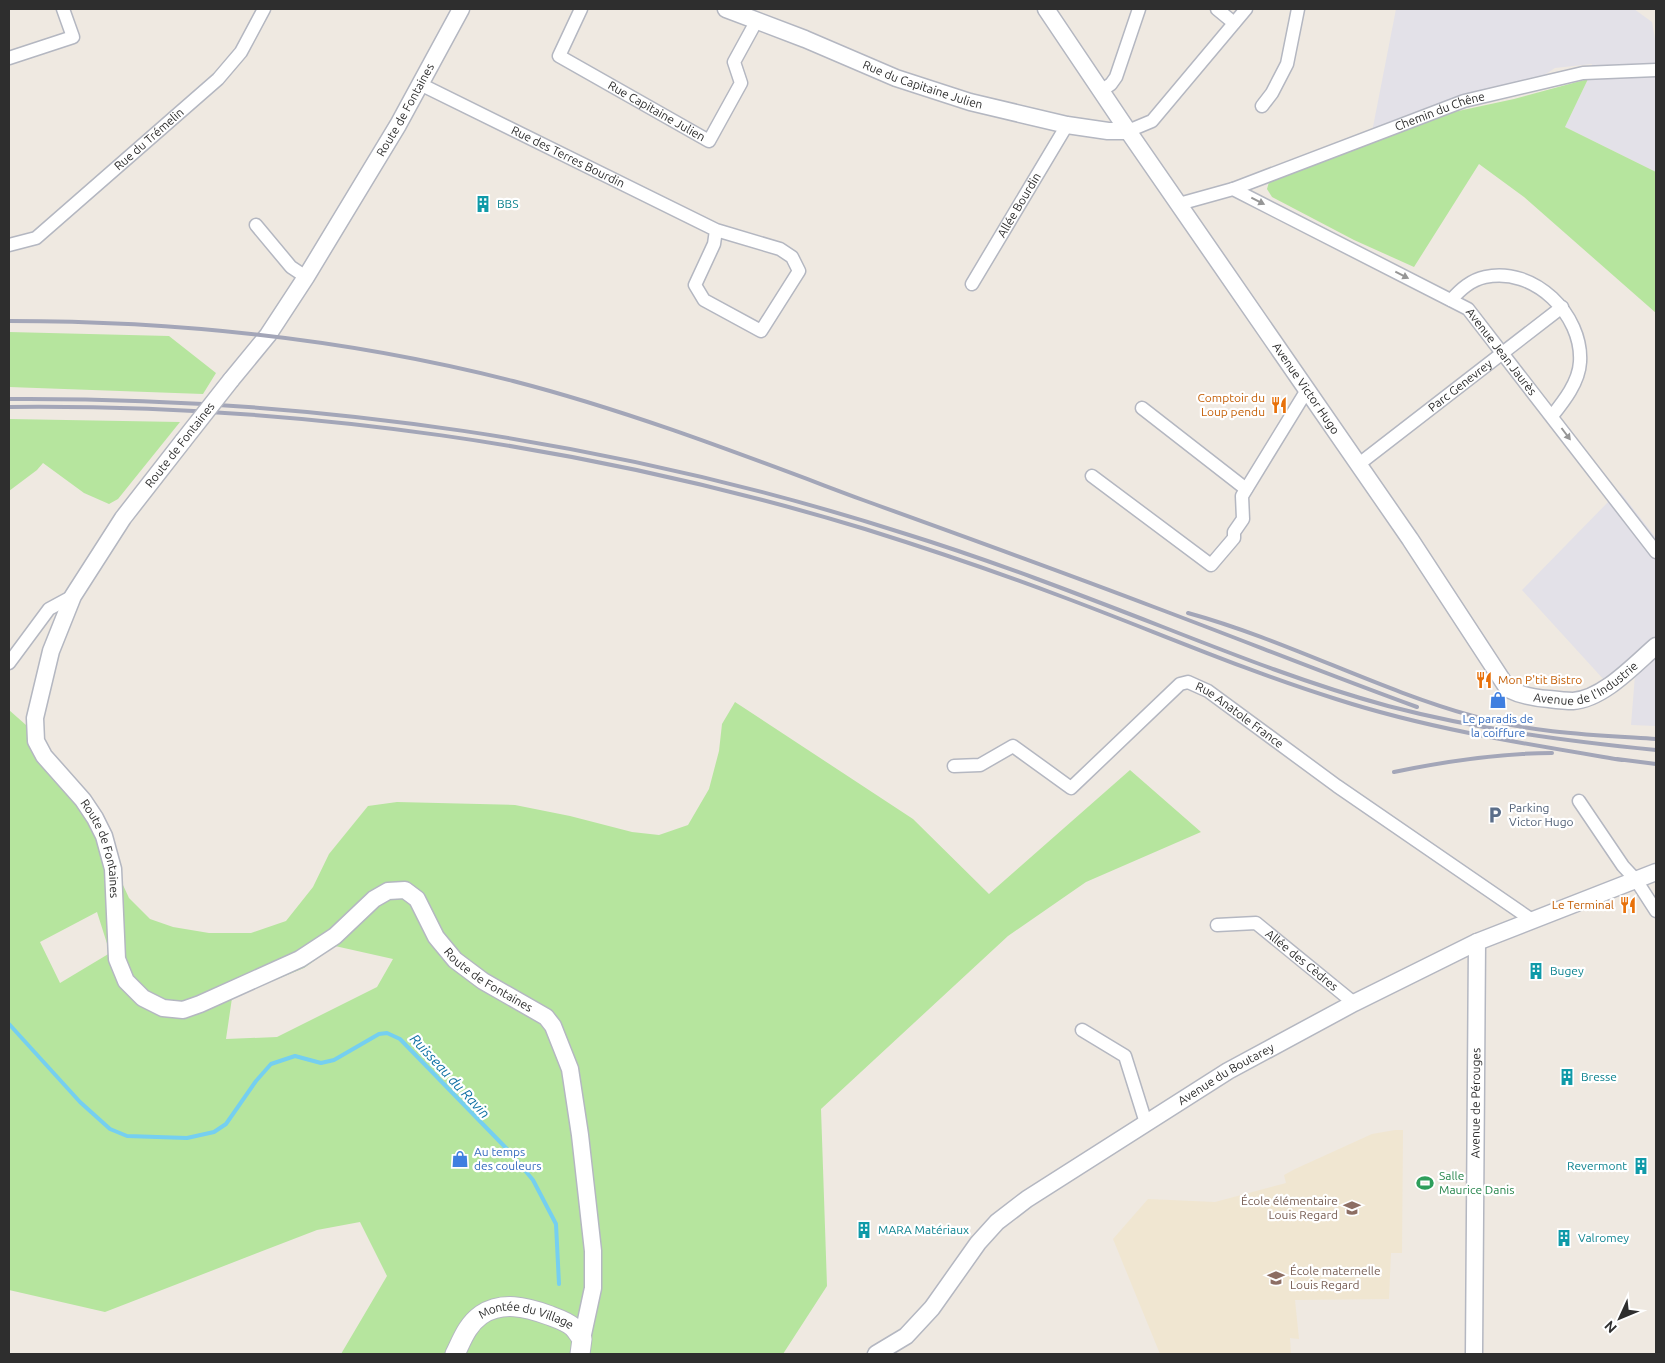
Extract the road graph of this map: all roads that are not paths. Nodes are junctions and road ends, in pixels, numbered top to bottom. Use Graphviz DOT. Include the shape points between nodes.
graph roads {
  1 [pos="63,9"];
  2 [pos="264,9"];
  3 [pos="461,9"];
  4 [pos="581,9"];
  5 [pos="726,9"];
  6 [pos="1046,9"];
  7 [pos="1140,9"];
  8 [pos="1217,9"];
  9 [pos="1246,9"];
  10 [pos="1298,9"];
  11 [pos="757,20"];
  12 [pos="1234,22"];
  13 [pos="9,58"];
  14 [pos="1656,70"];
  15 [pos="420,84"];
  16 [pos="1101,91"];
  17 [pos="1262,106"];
  18 [pos="1067,125"];
  19 [pos="1128,131"];
  20 [pos="1233,188"];
  21 [pos="1179,204"];
  22 [pos="256,225"];
  23 [pos="716,230"];
  24 [pos="9,245"];
  25 [pos="306,277"];
  26 [pos="972,284"];
  27 [pos="1451,300"];
  28 [pos="1562,307"];
  29 [pos="1502,352"];
  30 [pos="1308,390"];
  31 [pos="1142,408"];
  32 [pos="1552,416"];
  33 [pos="1359,464"];
  34 [pos="1092,476"];
  35 [pos="1246,489"];
  36 [pos="1656,552"];
  37 [pos="73,596"];
  38 [pos="1656,646"];
  39 [pos="9,663"];
  40 [pos="1508,689"];
  41 [pos="954,766"];
  42 [pos="1579,801"];
  43 [pos="1656,872"];
  44 [pos="1636,880"];
  45 [pos="1656,911"];
  46 [pos="1532,920"];
  47 [pos="1217,926"];
  48 [pos="1478,942"];
  49 [pos="1354,1003"];
  50 [pos="1082,1030"];
  51 [pos="1146,1123"];
  52 [pos="581,1347"];
  53 [pos="455,1354"];
  54 [pos="876,1354"];
  55 [pos="1474,1354"];
  1 -- 13 [label="street" via="73,36"];
  2 -- 24 [label="street, Rue du Trémelin" via="241,52 218,79 36,238"];
  3 -- 15 [label="street, Route de Fontaines"];
  4 -- 11 [label="street, Rue Capitaine Julien" via="559,56 709,140 741,82 734,62"];
  5 -- 11 [label="street, Rue du Capitaine Julien"];
  6 -- 16 [label="street, Avenue Victor Hugo"];
  7 -- 16 [label="street" via="1116,77"];
  8 -- 12 [label="street"];
  9 -- 12 [label="street"];
  10 -- 17 [label="street" via="1287,64"];
  11 -- 18 [label="street, Rue du Capitaine Julien" via="896,78 970,102"];
  12 -- 19 [label="street" via="1152,122"];
  14 -- 20 [label="street, Chemin du Chêne" via="1584,74 1464,101"];
  15 -- 23 [label="street, Rue des Terres Bourdin"];
  15 -- 25 [label="street, Route de Fontaines"];
  16 -- 19 [label="street, Avenue Victor Hugo"];
  18 -- 19 [label="street, Rue du Capitaine Julien"];
  18 -- 26 [label="street, Allée Bourdin"];
  19 -- 21 [label="street, Avenue Victor Hugo"];
  20 -- 21 [label="street"];
  20 -- 27 [label="street, Avenue Jean Jaurès, one-way"];
  21 -- 30 [label="street, Avenue Victor Hugo"];
  22 -- 25 [label="street" via="291,267"];
  23 -- 23 [label="street, Rue des Terres Bourdin" via="780,249 792,257 799,271 761,331 704,300 695,285 714,244"];
  25 -- 37 [label="street, Route de Fontaines, bridge" via="268,335 123,518"];
  27 -- 28 [label="street" via="1472,282 1500,276 1540,288"];
  27 -- 29 [label="street, Avenue Jean Jaurès" via="1468,309"];
  28 -- 29 [label="street, Parc Genevrey"];
  28 -- 32 [label="street" via="1575,331 1580,362 1571,389"];
  29 -- 32 [label="street, Avenue Jean Jaurès"];
  29 -- 33 [label="street, Parc Genevrey"];
  30 -- 33 [label="street, Avenue Victor Hugo"];
  30 -- 35 [label="street"];
  31 -- 35 [label="street"];
  32 -- 36 [label="street, Avenue Jean Jaurès, one-way"];
  33 -- 40 [label="street, Avenue Victor Hugo"];
  34 -- 35 [label="street" via="1211,565 1234,538 1234,532 1243,519 1242,496"];
  37 -- 39 [label="street" via="49,608"];
  37 -- 52 [label="street, Route de Fontaines" via="58,630 45,674 36,718 36,741 44,756 95,818 104,836 113,870 117,959 126,981 143,998 163,1008 183,1010 300,959 335,936 374,899 388,891 405,890 417,900 436,937 455,960 483,981 546,1017 553,1026 570,1069 593,1251 593,1288"];
  38 -- 40 [label="street, Avenue de l'Industrie" via="1595,695 1574,701 1541,698"];
  41 -- 46 [label="street, Rue Anatole France" via="980,765 1013,746 1071,788 1180,684 1188,682 1208,691 1337,786"];
  42 -- 44 [label="street"];
  43 -- 44 [label="street, Avenue du Boutarey"];
  44 -- 45 [label="street"];
  44 -- 46 [label="street, Avenue du Boutarey"];
  46 -- 48 [label="street, Avenue du Boutarey"];
  47 -- 49 [label="street, Allée des Cèdres" via="1256,923"];
  48 -- 49 [label="street, Avenue du Boutarey"];
  48 -- 55 [label="street, Avenue de Pérouges"];
  49 -- 51 [label="street, Avenue du Boutarey" via="1228,1071"];
  50 -- 51 [label="street" via="1125,1056"];
  51 -- 54 [label="street, Avenue du Boutarey" via="1027,1199 997,1222 932,1308 906,1336"];
  52 -- 53 [label="main road, Montée du Village" via="572,1326 560,1319 528,1307 510,1306 480,1316 469,1327"];
}
